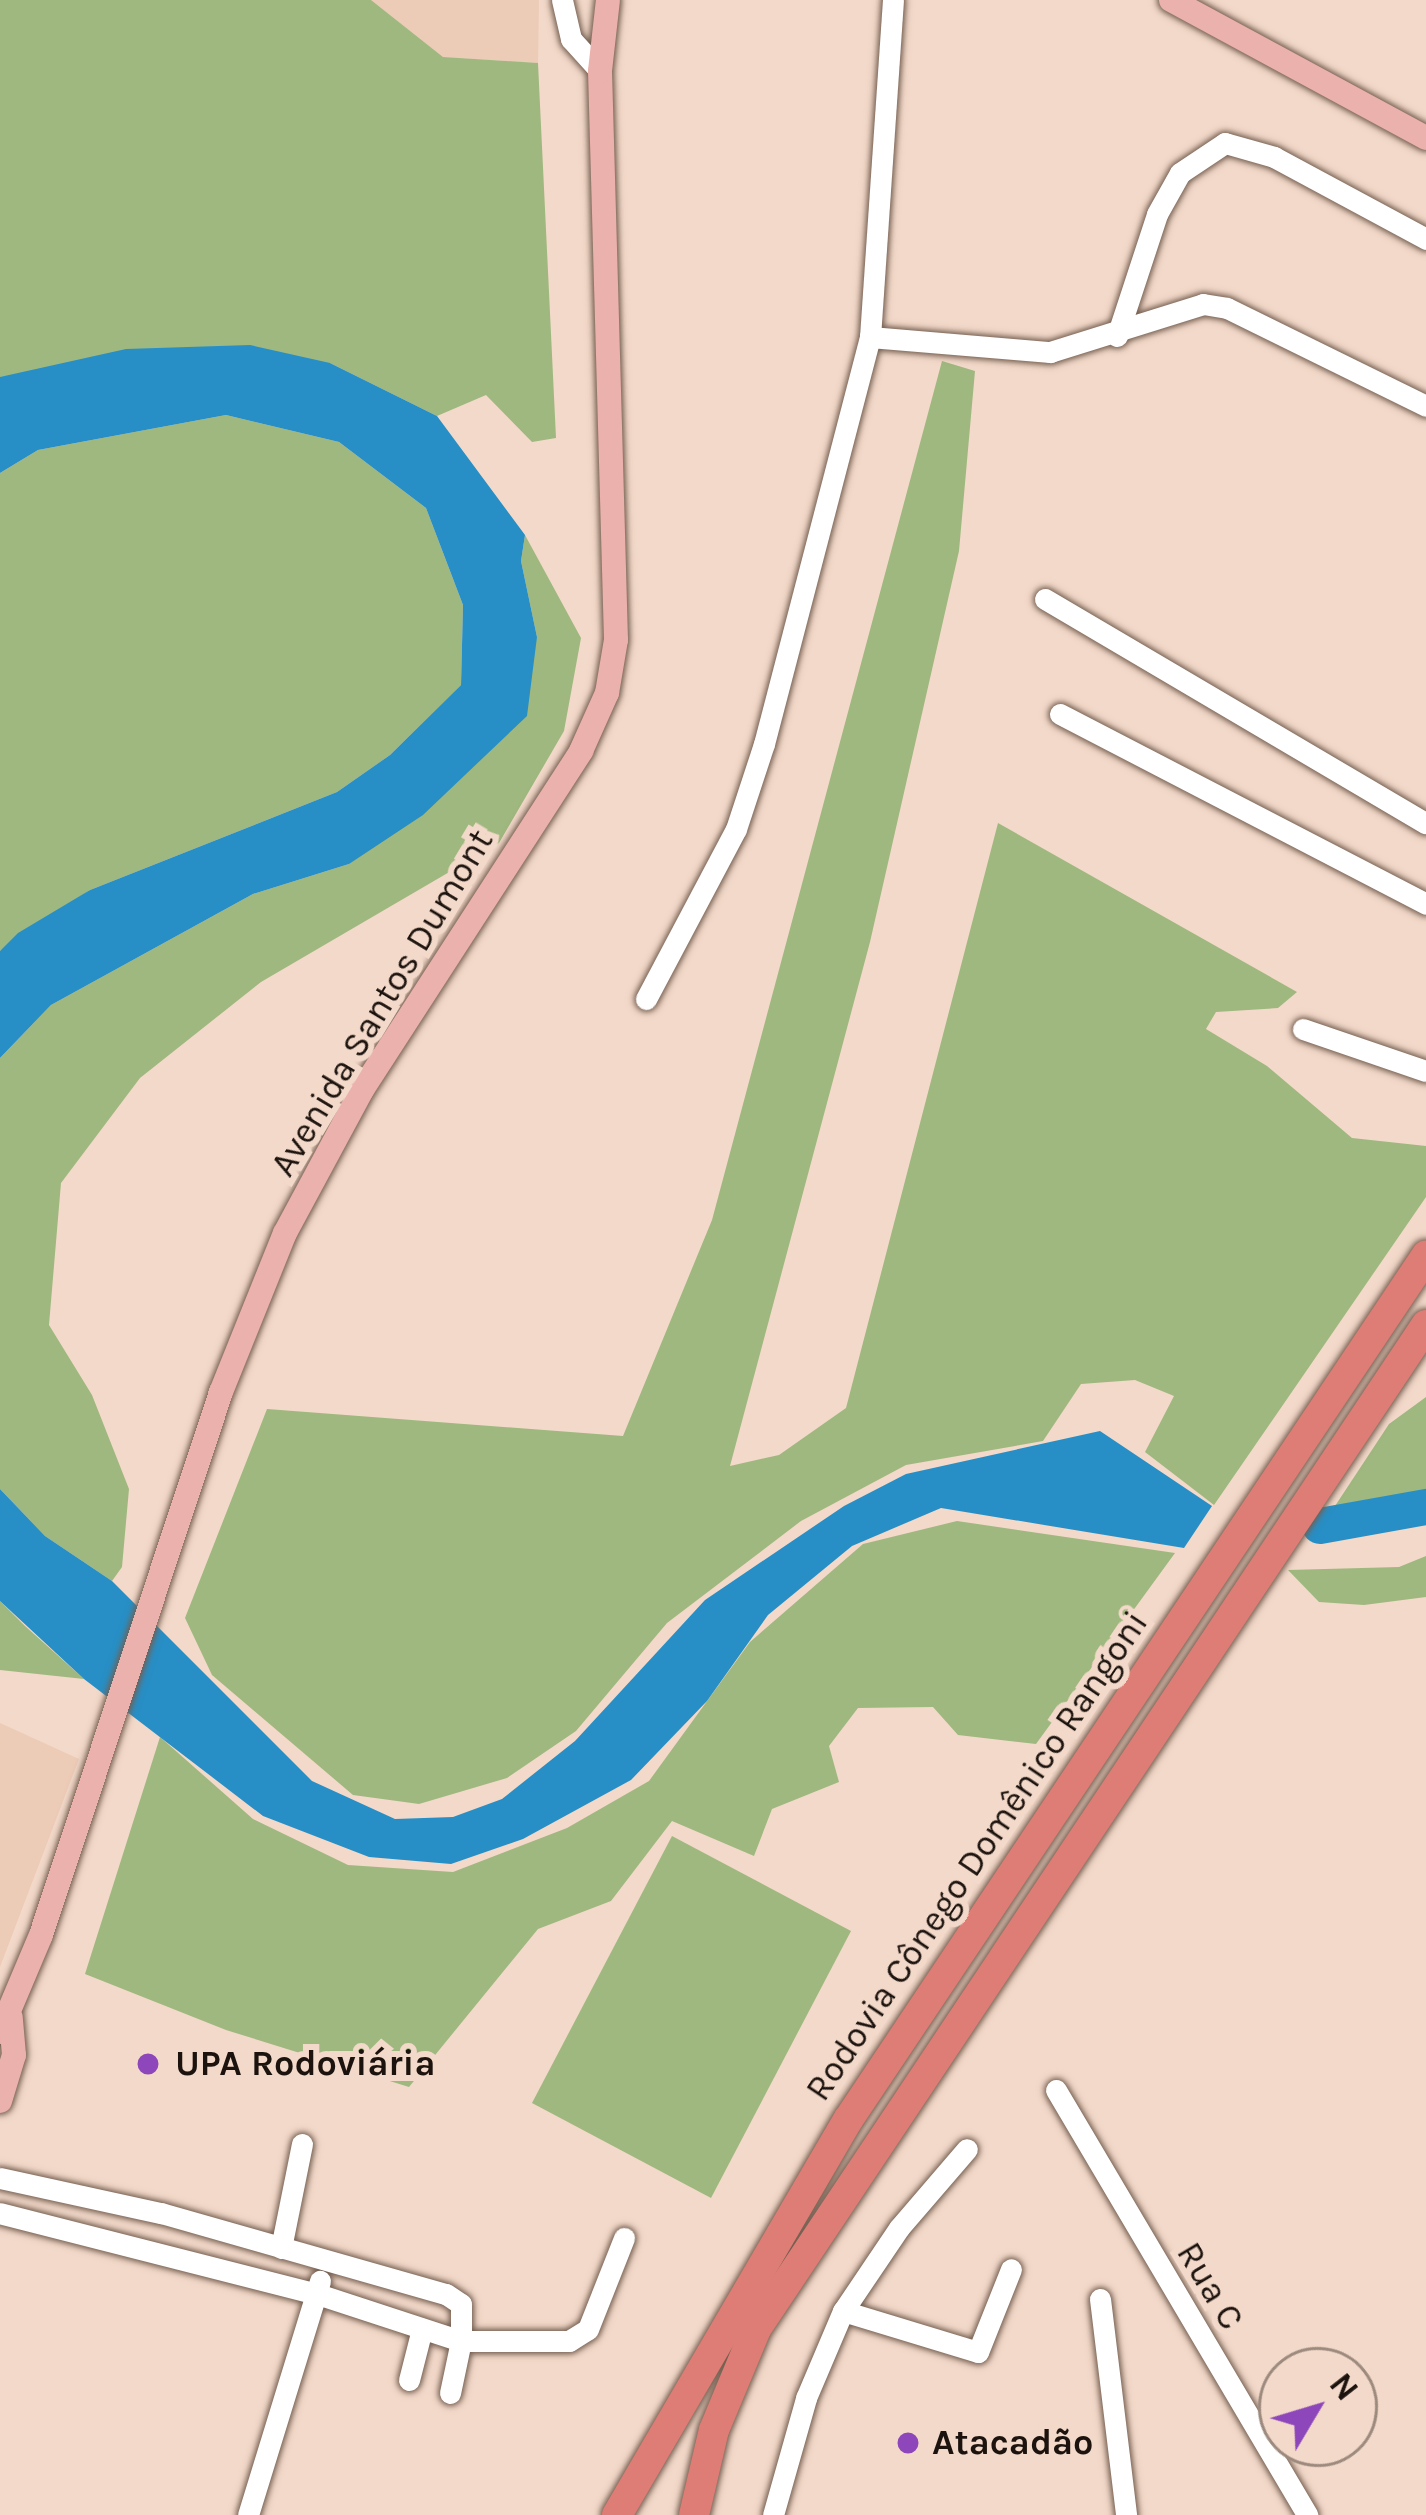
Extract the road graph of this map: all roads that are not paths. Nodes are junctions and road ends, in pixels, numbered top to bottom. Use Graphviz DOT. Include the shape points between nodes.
graph roads {
  1 [pos="562,0"];
  2 [pos="608,0"];
  3 [pos="893,0"];
  4 [pos="1171,0"];
  5 [pos="600,70"];
  6 [pos="1426,138"];
  7 [pos="1426,239"];
  8 [pos="1118,336"];
  9 [pos="870,338"];
  10 [pos="1426,406"];
  11 [pos="1045,599"];
  12 [pos="1060,714"];
  13 [pos="1426,823"];
  14 [pos="1426,904"];
  15 [pos="646,999"];
  16 [pos="1303,1029"];
  17 [pos="1426,1071"];
  18 [pos="1426,1256"];
  19 [pos="1426,1325"];
  20 [pos="6,2024"];
  21 [pos="1056,2090"];
  22 [pos="0,2102"];
  23 [pos="302,2144"];
  24 [pos="967,2149"];
  25 [pos="0,2178"];
  26 [pos="74,2194"];
  27 [pos="0,2213"];
  28 [pos="161,2213"];
  29 [pos="62,2227"];
  30 [pos="624,2238"];
  31 [pos="281,2248"];
  32 [pos="151,2249"];
  33 [pos="325,2261"];
  34 [pos="1011,2269"];
  35 [pos="317,2294"];
  36 [pos="1100,2299"];
  37 [pos="844,2311"];
  38 [pos="422,2329"];
  39 [pos="460,2341"];
  40 [pos="409,2380"];
  41 [pos="450,2393"];
  42 [pos="248,2515"];
  43 [pos="617,2515"];
  44 [pos="694,2515"];
  45 [pos="773,2515"];
  46 [pos="1126,2515"];
  47 [pos="1307,2515"];
  1 -- 5 [label="street" via="571,39"];
  2 -- 5 [label="main road, Avenida Santos Dumont"];
  3 -- 9 [label="street"];
  4 -- 6 [label="main road"];
  5 -- 20 [label="main road, Avenida Santos Dumont" via="616,572 608,692 581,751 362,1090 285,1233 221,1392"];
  7 -- 8 [label="street" via="1274,157 1226,143 1180,173 1157,214"];
  8 -- 9 [label="street" via="1020,354"];
  8 -- 10 [label="street" via="1183,308 1226,308"];
  9 -- 15 [label="street" via="750,787 704,898"];
  11 -- 13 [label="street"];
  12 -- 14 [label="street"];
  16 -- 17 [label="street"];
  18 -- 43 [label="highway, Rodovia Cônego Domênico Rangoni" via="848,2120"];
  19 -- 44 [label="highway, Rodovia Cônego Domênico Rangoni" via="756,2329 714,2430"];
  20 -- 22 [label="main road, Avenida Santos Dumont" via="14,2055"];
  21 -- 47 [label="street, Rua C"];
  23 -- 31 [label="street"];
  24 -- 37 [label="street" via="899,2228"];
  25 -- 26 [label="street"];
  26 -- 28 [label="street"];
  26 -- 29 [label="street"];
  27 -- 29 [label="street"];
  28 -- 31 [label="street"];
  28 -- 32 [label="street"];
  29 -- 32 [label="street"];
  30 -- 39 [label="street" via="588,2329 569,2341"];
  31 -- 33 [label="street"];
  32 -- 35 [label="street"];
  33 -- 35 [label="street"];
  33 -- 39 [label="street" via="457,2299"];
  34 -- 37 [label="street" via="978,2352"];
  35 -- 38 [label="street"];
  35 -- 42 [label="street"];
  36 -- 46 [label="street"];
  37 -- 45 [label="street" via="806,2398"];
  38 -- 39 [label="street"];
  38 -- 40 [label="street"];
  39 -- 41 [label="street"];
}
